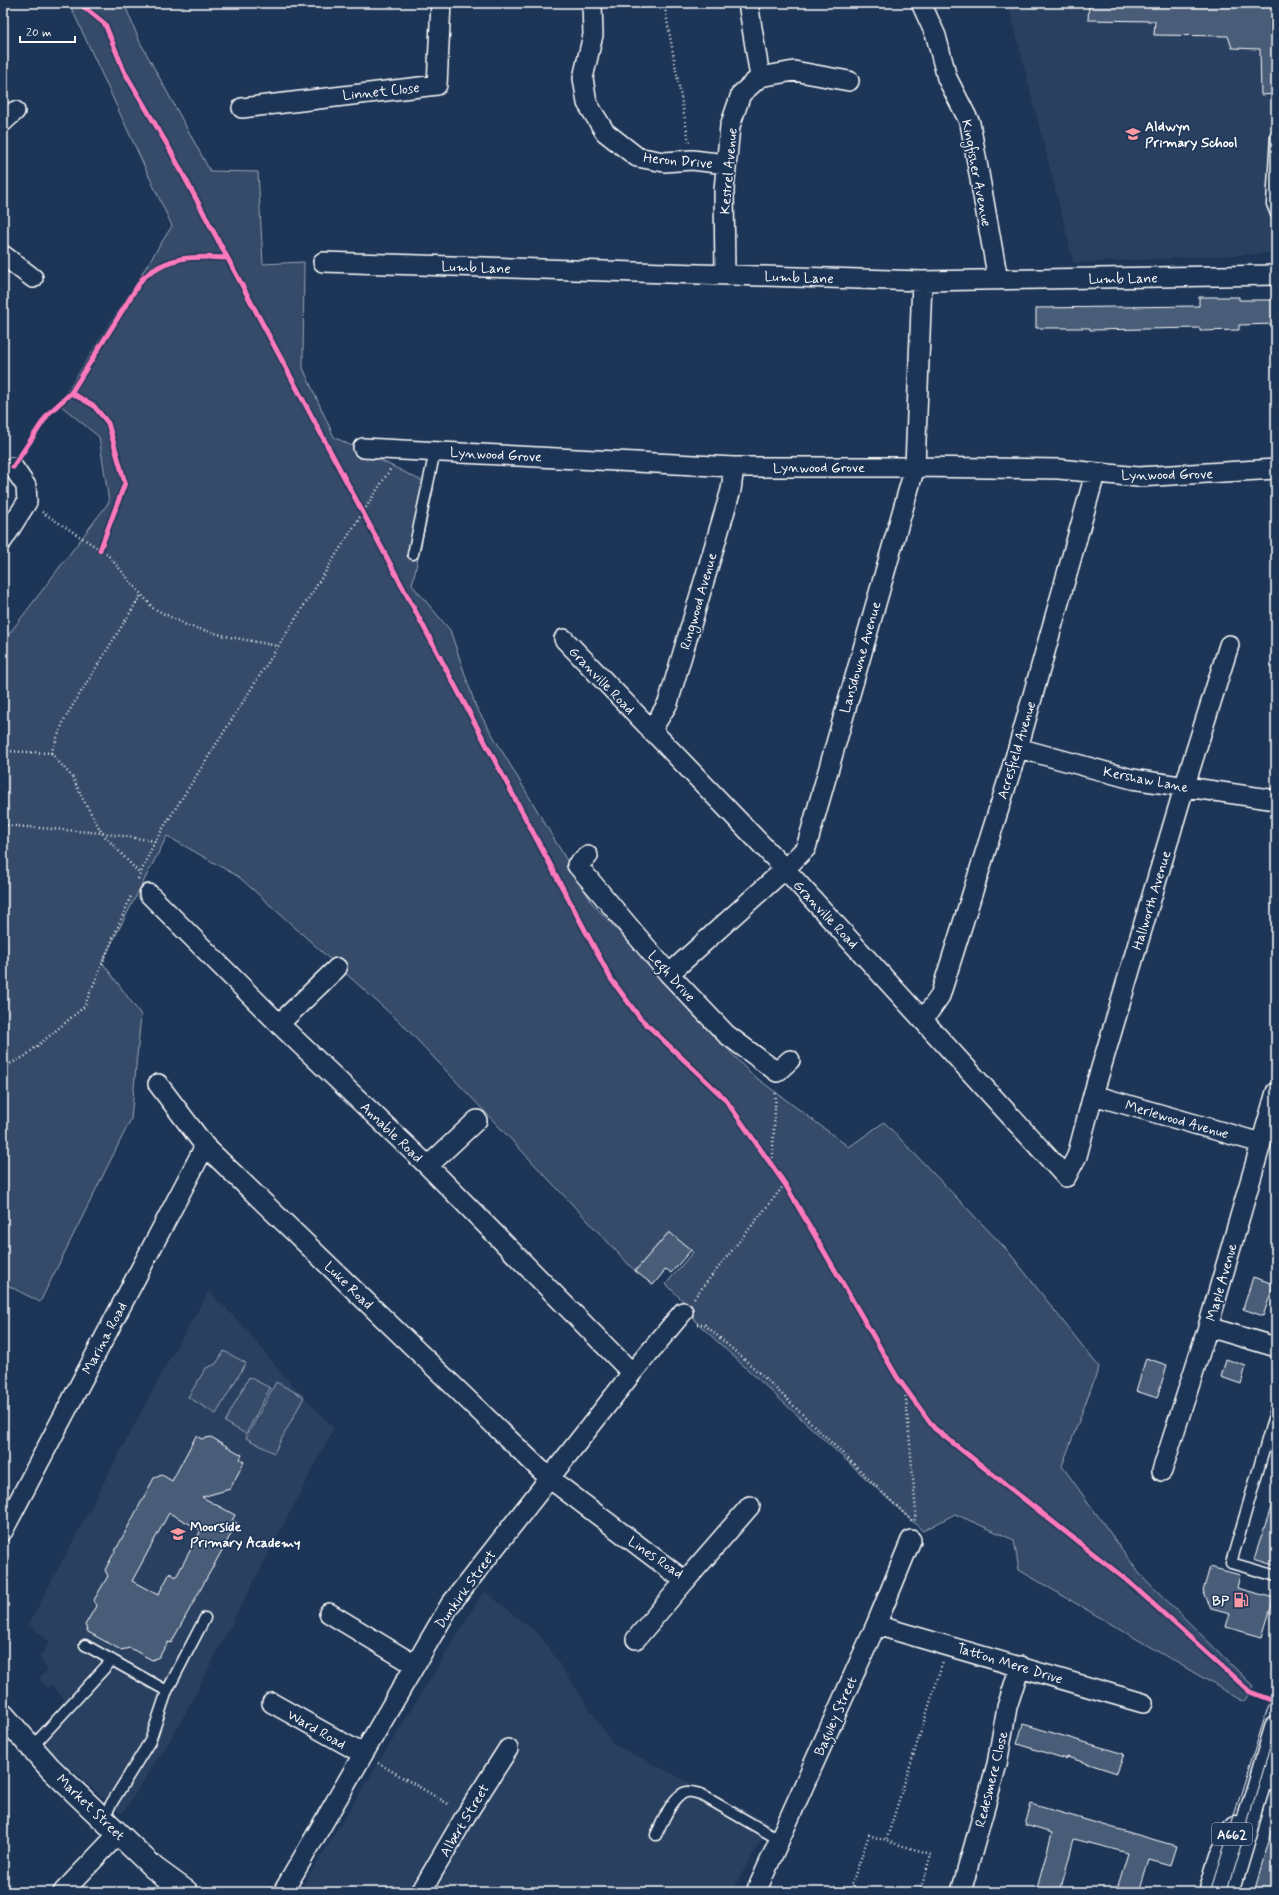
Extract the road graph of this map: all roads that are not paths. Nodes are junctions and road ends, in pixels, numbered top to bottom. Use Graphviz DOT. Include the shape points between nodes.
graph roads {
  1 [pos="441,3"];
  2 [pos="592,3"];
  3 [pos="748,3"];
  4 [pos="921,3"];
  5 [pos="760,77"];
  6 [pos="850,81"];
  7 [pos="242,108"];
  8 [pos="1276,135"];
  9 [pos="726,164"];
  10 [pos="1276,214"];
  11 [pos="3,255"];
  12 [pos="323,262"];
  13 [pos="725,274"];
  14 [pos="1276,275"];
  15 [pos="33,278"];
  16 [pos="998,280"];
  17 [pos="922,281"];
  18 [pos="363,448"];
  19 [pos="435,451"];
  20 [pos="13,467"];
  21 [pos="734,467"];
  22 [pos="915,467"];
  23 [pos="1276,469"];
  24 [pos="1095,474"];
  25 [pos="3,540"];
  26 [pos="413,554"];
  27 [pos="564,639"];
  28 [pos="1229,645"];
  29 [pos="652,731"];
  30 [pos="1018,748"];
  31 [pos="1184,788"];
  32 [pos="1276,800"];
  33 [pos="588,856"];
  34 [pos="785,870"];
  35 [pos="139,890"];
  36 [pos="337,968"];
  37 [pos="670,974"];
  38 [pos="923,1020"];
  39 [pos="280,1024"];
  40 [pos="783,1066"];
  41 [pos="158,1084"];
  42 [pos="1276,1092"];
  43 [pos="1093,1095"];
  44 [pos="477,1120"];
  45 [pos="1261,1143"];
  46 [pos="206,1146"];
  47 [pos="1077,1156"];
  48 [pos="428,1166"];
  49 [pos="683,1312"];
  50 [pos="1208,1327"];
  51 [pos="1276,1347"];
  52 [pos="632,1373"];
  53 [pos="1276,1409"];
  54 [pos="1162,1471"];
  55 [pos="549,1478"];
  56 [pos="750,1506"];
  57 [pos="3,1531"];
  58 [pos="913,1531"];
  59 [pos="1276,1576"];
  60 [pos="685,1581"];
  61 [pos="329,1613"];
  62 [pos="205,1618"];
  63 [pos="876,1625"];
  64 [pos="636,1639"];
  65 [pos="85,1645"];
  66 [pos="112,1660"];
  67 [pos="415,1665"];
  68 [pos="1020,1666"];
  69 [pos="167,1691"];
  70 [pos="272,1703"];
  71 [pos="1143,1703"];
  72 [pos="3,1715"];
  73 [pos="1276,1728"];
  74 [pos="32,1747"];
  75 [pos="508,1748"];
  76 [pos="363,1754"];
  77 [pos="1269,1780"];
  78 [pos="111,1826"];
  79 [pos="656,1835"];
  80 [pos="780,1840"];
  81 [pos="63,1892"];
  82 [pos="187,1892"];
  83 [pos="283,1892"];
  84 [pos="421,1892"];
  85 [pos="756,1892"];
  86 [pos="961,1892"];
  87 [pos="1210,1892"];
  88 [pos="1227,1892"];
  1 -- 7 [label="street, Linnet Close" via="437,85"];
  2 -- 9 [label="street, Heron Drive" via="593,35 583,78 586,102 605,132 637,156 664,162 692,160"];
  3 -- 5 [label="street"];
  4 -- 16 [label="street, Kingfisher Avenue" via="936,36 947,78 970,123"];
  5 -- 6 [label="street" via="794,71"];
  5 -- 9 [label="street, Kestrel Avenue" via="741,94 730,126"];
  8 -- 10 [label="lane" via="1272,204"];
  9 -- 13 [label="street, Kestrel Avenue"];
  11 -- 15 [label="street"];
  12 -- 13 [label="street, Lumb Lane"];
  13 -- 17 [label="street, Lumb Lane"];
  14 -- 16 [label="street, Lumb Lane"];
  16 -- 17 [label="street, Lumb Lane"];
  17 -- 22 [label="street, Lansdowne Avenue"];
  18 -- 19 [label="street, Lynwood Grove"];
  19 -- 21 [label="street, Lynwood Grove"];
  19 -- 26 [label="lane"];
  20 -- 25 [label="street" via="26,486 27,502"];
  21 -- 22 [label="street, Lynwood Grove"];
  21 -- 29 [label="street, Ringwood Avenue" via="731,490 668,703"];
  22 -- 24 [label="street, Lynwood Grove" via="1059,469"];
  22 -- 34 [label="street, Lansdowne Avenue" via="806,848"];
  23 -- 24 [label="street, Lynwood Grove" via="1138,477"];
  24 -- 30 [label="street, Acresfield Avenue"];
  27 -- 29 [label="street, Granville Road"];
  28 -- 31 [label="street, Hallworth Avenue"];
  29 -- 34 [label="street, Granville Road"];
  30 -- 31 [label="street, Kershaw Lane" via="1132,779"];
  30 -- 38 [label="street, Acresfield Avenue" via="940,996"];
  31 -- 32 [label="street, Kershaw Lane"];
  31 -- 43 [label="street, Hallworth Avenue"];
  33 -- 37 [label="street, Legh Drive" via="577,865"];
  34 -- 37 [label="street, Lansdowne Avenue"];
  34 -- 38 [label="street, Granville Road"];
  35 -- 39 [label="street, Annable Road"];
  36 -- 39 [label="street"];
  37 -- 40 [label="street, Legh Drive" via="726,1034"];
  38 -- 47 [label="street, Granville Road" via="1066,1177"];
  39 -- 48 [label="street, Annable Road"];
  41 -- 46 [label="street, Luke Road"];
  42 -- 45 [label="street, Maple Avenue"];
  43 -- 45 [label="street, Merlewood Avenue"];
  43 -- 47 [label="street, Hallworth Avenue"];
  44 -- 48 [label="street"];
  45 -- 50 [label="street, Maple Avenue"];
  46 -- 55 [label="street, Luke Road"];
  46 -- 57 [label="street, Marina Road"];
  48 -- 52 [label="street, Annable Road"];
  49 -- 52 [label="street, Dunkirk Street"];
  50 -- 51 [label="street"];
  50 -- 54 [label="street, Maple Avenue"];
  52 -- 55 [label="street, Dunkirk Street"];
  53 -- 59 [label="lane" via="1231,1563"];
  55 -- 60 [label="street, Lines Road"];
  55 -- 67 [label="street, Dunkirk Street" via="450,1605"];
  56 -- 60 [label="street, Lines Road"];
  58 -- 63 [label="street, Baguley Street"];
  60 -- 64 [label="street"];
  61 -- 67 [label="street"];
  62 -- 69 [label="lane"];
  63 -- 68 [label="street, Tatton Mere Drive"];
  63 -- 80 [label="street, Baguley Street"];
  65 -- 66 [label="lane"];
  66 -- 69 [label="lane"];
  66 -- 74 [label="lane"];
  67 -- 76 [label="street, Dunkirk Street"];
  68 -- 71 [label="street, Tatton Mere Drive"];
  68 -- 86 [label="street, Redesmere Close" via="1007,1707 997,1764"];
  69 -- 78 [label="lane" via="150,1741 111,1804"];
  70 -- 76 [label="street, Ward Road"];
  72 -- 74 [label="main road, Market Street"];
  73 -- 77 [label="main road, A662"];
  74 -- 78 [label="main road, Market Street" via="50,1768"];
  75 -- 84 [label="street, Albert Street"];
  76 -- 83 [label="street, Dunkirk Street"];
  77 -- 87 [label="main road, A662" via="1221,1856"];
  77 -- 88 [label="main road, A662"];
  78 -- 81 [label="street"];
  78 -- 82 [label="main road, Market Street" via="154,1868"];
  79 -- 80 [label="lane" via="675,1799 687,1792 700,1794"];
  80 -- 85 [label="street, Baguley Street"];
}
